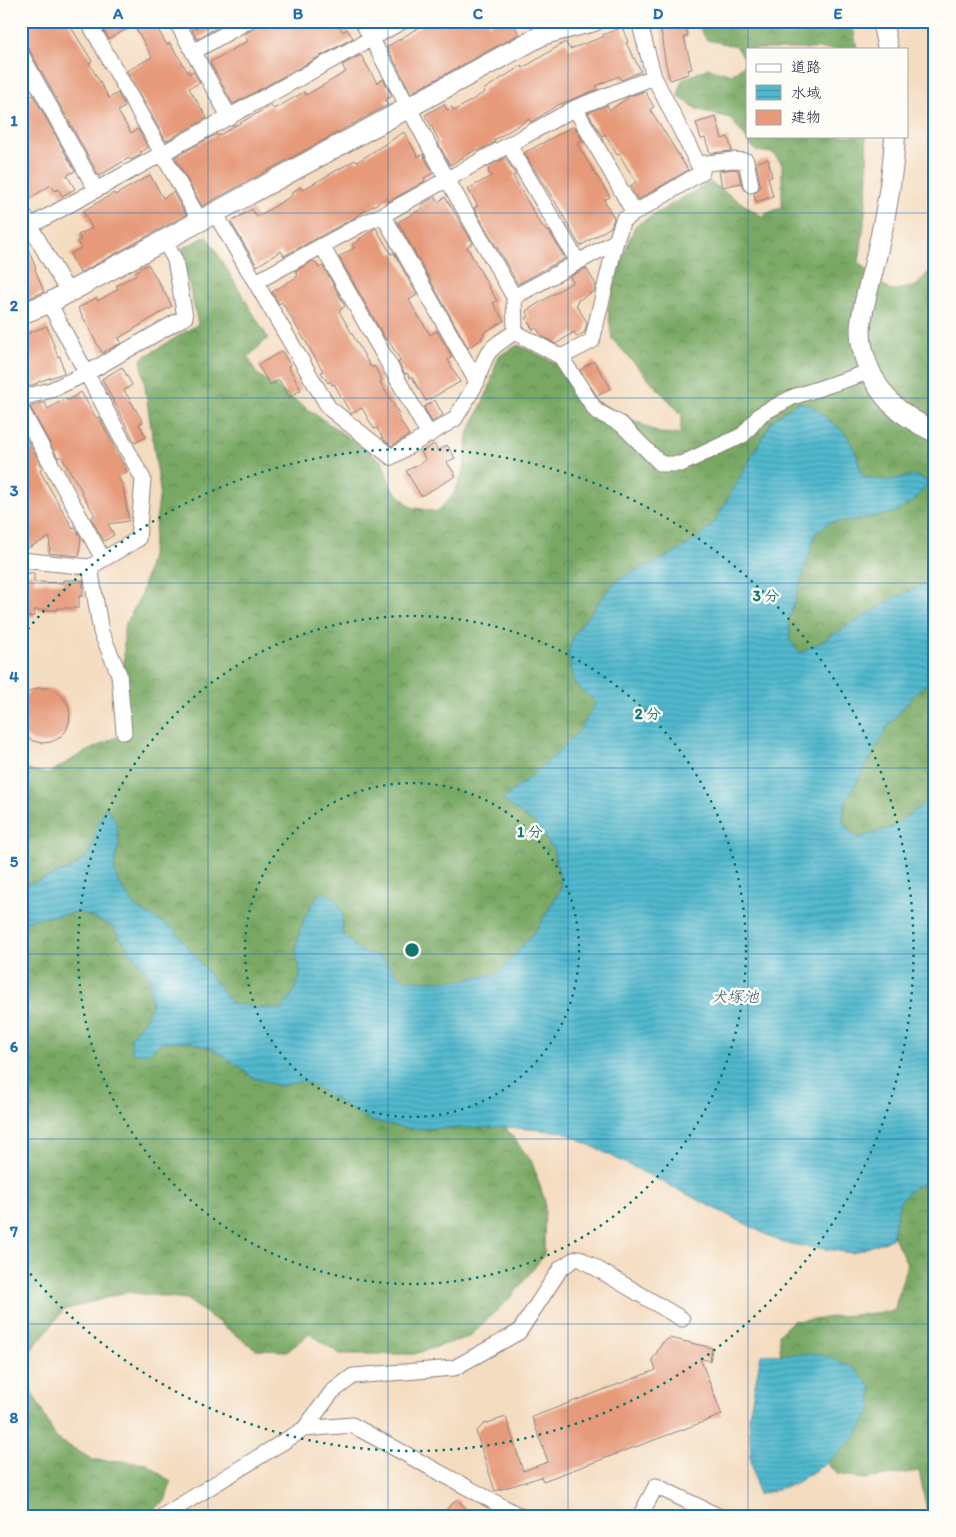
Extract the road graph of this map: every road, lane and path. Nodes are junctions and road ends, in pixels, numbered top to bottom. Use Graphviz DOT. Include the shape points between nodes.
graph roads {
  1 [pos="88,21"];
  2 [pos="176,21"];
  3 [pos="248,21"];
  4 [pos="362,21"];
  5 [pos="404,21"];
  6 [pos="594,21"];
  7 [pos="639,21"];
  8 [pos="882,21"];
  9 [pos="541,28"];
  10 [pos="372,39"];
  11 [pos="888,48"];
  12 [pos="193,52"];
  13 [pos="21,54"];
  14 [pos="654,77"];
  15 [pos="408,108"];
  16 [pos="575,108"];
  17 [pos="230,118"];
  18 [pos="895,138"];
  19 [pos="509,144"];
  20 [pos="162,155"];
  21 [pos="699,164"];
  22 [pos="447,179"];
  23 [pos="751,185"];
  24 [pos="96,190"];
  25 [pos="21,210"];
  26 [pos="634,213"];
  27 [pos="382,215"];
  28 [pos="207,217"];
  29 [pos="26,229"];
  30 [pos="164,240"];
  31 [pos="616,241"];
  32 [pos="322,246"];
  33 [pos="578,262"];
  34 [pos="256,282"];
  35 [pos="68,292"];
  36 [pos="514,297"];
  37 [pos="49,303"];
  38 [pos="21,314"];
  39 [pos="515,332"];
  40 [pos="561,357"];
  41 [pos="869,372"];
  42 [pos="87,373"];
  43 [pos="477,382"];
  44 [pos="21,398"];
  45 [pos="21,409"];
  46 [pos="935,432"];
  47 [pos="429,435"];
  48 [pos="21,560"];
  49 [pos="97,563"];
  50 [pos="124,732"];
  51 [pos="682,1319"];
  52 [pos="304,1429"];
  53 [pos="163,1516"];
  54 [pos="520,1516"];
  55 [pos="640,1516"];
  56 [pos="718,1516"];
  1 -- 20 [label="street"];
  2 -- 12 [label="street"];
  3 -- 12 [label="street"];
  4 -- 10 [label="street"];
  5 -- 10 [label="street"];
  6 -- 9 [label="street"];
  7 -- 14 [label="street"];
  8 -- 11 [label="street"];
  9 -- 15 [label="street"];
  10 -- 15 [label="street"];
  10 -- 17 [label="street"];
  12 -- 17 [label="street"];
  13 -- 24 [label="street"];
  14 -- 16 [label="street"];
  14 -- 21 [label="street"];
  15 -- 22 [label="street"];
  15 -- 28 [label="street"];
  16 -- 19 [label="street"];
  16 -- 26 [label="street"];
  17 -- 20 [label="street"];
  18 -- 41 [label="street" via="894,167 861,324 862,350"];
  19 -- 22 [label="street"];
  19 -- 33 [label="street"];
  20 -- 24 [label="street"];
  20 -- 28 [label="street"];
  21 -- 23 [label="street" via="746,161"];
  21 -- 26 [label="street" via="702,172"];
  22 -- 27 [label="street"];
  22 -- 36 [label="street"];
  24 -- 29 [label="street"];
  25 -- 29 [label="street"];
  26 -- 31 [label="street" via="623,220"];
  27 -- 32 [label="street"];
  27 -- 43 [label="street"];
  28 -- 30 [label="street"];
  28 -- 34 [label="street"];
  29 -- 35 [label="street"];
  30 -- 35 [label="street"];
  30 -- 42 [label="street" via="175,260 185,317"];
  31 -- 33 [label="street"];
  31 -- 40 [label="street" via="592,341"];
  32 -- 34 [label="street"];
  32 -- 47 [label="street"];
  33 -- 36 [label="street"];
  34 -- 47 [label="street" via="329,408 391,457"];
  35 -- 37 [label="street"];
  36 -- 39 [label="street"];
  37 -- 38 [label="street"];
  37 -- 42 [label="street"];
  39 -- 40 [label="street"];
  39 -- 43 [label="street" via="492,346"];
  40 -- 41 [label="street" via="596,410 621,424 661,464 680,464 743,435 761,414 793,397"];
  41 -- 46 [label="street" via="891,403"];
  42 -- 44 [label="street" via="51,390"];
  42 -- 49 [label="street" via="143,480 138,539"];
  43 -- 47 [label="street" via="455,419"];
  45 -- 49 [label="street"];
  48 -- 49 [label="street"];
  49 -- 50 [label="street" via="101,632 119,674"];
  51 -- 52 [label="street" via="579,1258 561,1268 519,1332 454,1368 353,1376 332,1392"];
  52 -- 53 [label="street"];
  52 -- 54 [label="street" via="352,1425"];
  55 -- 56 [label="street" via="656,1486"];
}
